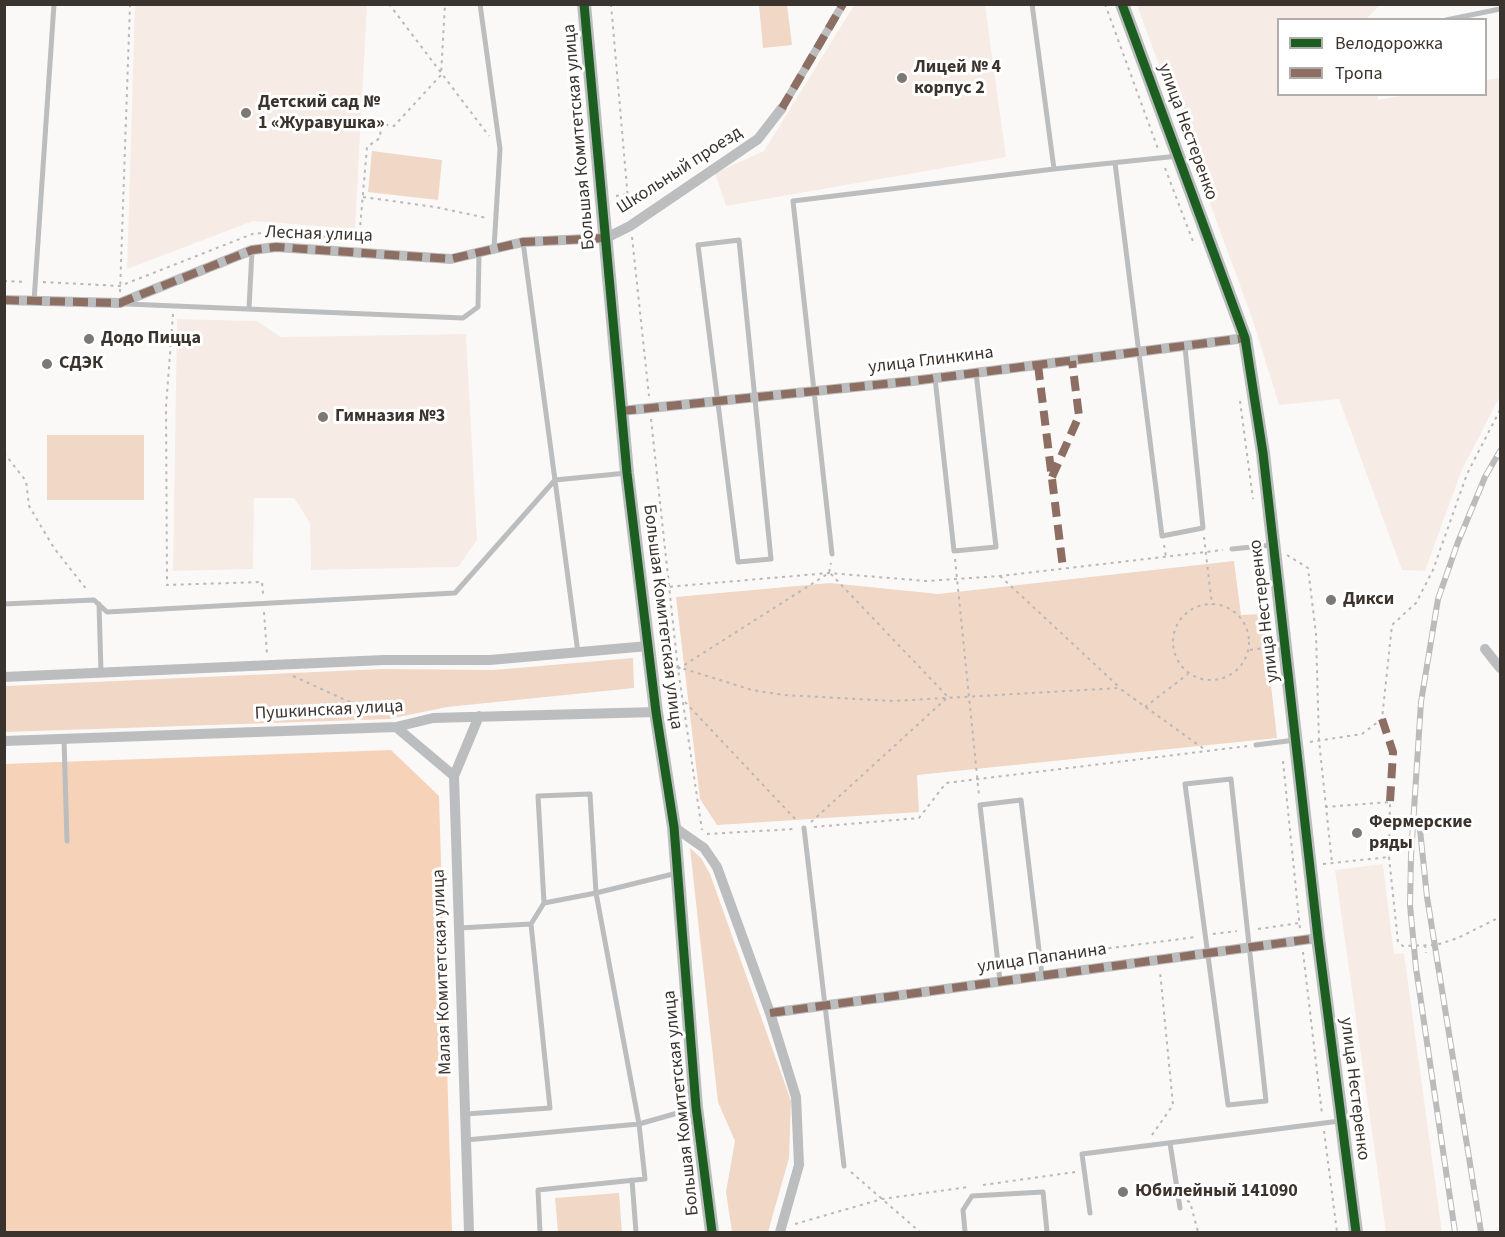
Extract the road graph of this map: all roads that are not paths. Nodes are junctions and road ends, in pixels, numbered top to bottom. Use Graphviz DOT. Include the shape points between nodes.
graph roads {
  1 [pos="54,4"];
  2 [pos="480,4"];
  3 [pos="584,4"];
  4 [pos="843,4"];
  5 [pos="1032,4"];
  6 [pos="1122,4"];
  7 [pos="1500,9"];
  8 [pos="1456,18"];
  9 [pos="782,108"];
  10 [pos="1178,156"];
  11 [pos="1114,163"];
  12 [pos="1054,169"];
  13 [pos="606,238"];
  14 [pos="523,242"];
  15 [pos="252,250"];
  16 [pos="494,250"];
  17 [pos="479,254"];
  18 [pos="4,300"];
  19 [pos="34,301"];
  20 [pos="120,303"];
  21 [pos="249,309"];
  22 [pos="1245,338"];
  23 [pos="1185,346"];
  24 [pos="1139,352"];
  25 [pos="976,373"];
  26 [pos="935,378"];
  27 [pos="815,392"];
  28 [pos="755,398"];
  29 [pos="718,401"];
  30 [pos="621,411"];
  31 [pos="627,473"];
  32 [pos="555,480"];
  33 [pos="1273,544"];
  34 [pos="1232,549"];
  35 [pos="832,554"];
  36 [pos="97,602"];
  37 [pos="4,604"];
  38 [pos="648,646"];
  39 [pos="1485,649"];
  40 [pos="578,653"];
  41 [pos="1500,668"];
  42 [pos="101,674"];
  43 [pos="4,677"];
  44 [pos="656,712"];
  45 [pos="479,716"];
  46 [pos="396,727"];
  47 [pos="64,739"];
  48 [pos="4,741"];
  49 [pos="1302,741"];
  50 [pos="1256,745"];
  51 [pos="454,776"];
  52 [pos="674,827"];
  53 [pos="804,828"];
  54 [pos="67,842"];
  55 [pos="677,873"];
  56 [pos="597,893"];
  57 [pos="544,903"];
  58 [pos="531,924"];
  59 [pos="459,928"];
  60 [pos="1318,938"];
  61 [pos="1250,947"];
  62 [pos="1208,953"];
  63 [pos="1042,975"];
  64 [pos="1000,981"];
  65 [pos="825,1005"];
  66 [pos="770,1012"];
  67 [pos="696,1107"];
  68 [pos="464,1114"];
  69 [pos="1342,1121"];
  70 [pos="639,1124"];
  71 [pos="466,1140"];
  72 [pos="1170,1143"];
  73 [pos="844,1166"];
  74 [pos="632,1180"];
  75 [pos="1180,1208"];
  76 [pos="1090,1214"];
  77 [pos="780,1230"];
  78 [pos="469,1233"];
  79 [pos="540,1233"];
  80 [pos="636,1233"];
  81 [pos="712,1233"];
  82 [pos="965,1233"];
  83 [pos="1047,1233"];
  84 [pos="1356,1233"];
  1 -- 19 [label="lane"];
  2 -- 16 [label="lane" via="500,149"];
  3 -- 13 [label="street, Большая Комитетская улица"];
  4 -- 9 [label="street, Школьный проезд"];
  5 -- 12 [label="lane"];
  6 -- 10 [label="street, улица Нестеренко"];
  7 -- 8 [label="lane"];
  9 -- 13 [label="street, Школьный проезд" via="758,139 630,226"];
  10 -- 11 [label="lane"];
  10 -- 22 [label="street, улица Нестеренко"];
  11 -- 12 [label="lane"];
  11 -- 24 [label="lane"];
  12 -- 27 [label="lane" via="793,201"];
  13 -- 14 [label="street, Лесная улица"];
  13 -- 30 [label="street, Большая Комитетская улица"];
  14 -- 16 [label="street, Лесная улица"];
  14 -- 32 [label="lane"];
  15 -- 17 [label="street, Лесная улица" via="276,247 451,259"];
  15 -- 20 [label="street, Лесная улица"];
  15 -- 21 [label="lane"];
  16 -- 17 [label="street, Лесная улица"];
  17 -- 21 [label="lane" via="478,307 463,318"];
  18 -- 19 [label="street, Лесная улица"];
  19 -- 20 [label="street, Лесная улица"];
  20 -- 21 [label="lane"];
  22 -- 23 [label="street, улица Глинкина"];
  22 -- 33 [label="street, улица Нестеренко"];
  23 -- 24 [label="street, улица Глинкина"];
  23 -- 24 [label="lane" via="1203,528 1162,536"];
  24 -- 25 [label="street, улица Глинкина"];
  25 -- 26 [label="street, улица Глинкина"];
  25 -- 26 [label="lane" via="996,547 954,551"];
  26 -- 27 [label="street, улица Глинкина"];
  27 -- 28 [label="street, улица Глинкина"];
  27 -- 35 [label="lane"];
  28 -- 29 [label="street, улица Глинкина"];
  28 -- 29 [label="lane" via="771,559 738,562"];
  28 -- 29 [label="lane" via="739,240 698,245"];
  29 -- 30 [label="street, улица Глинкина"];
  30 -- 31 [label="street, Большая Комитетская улица"];
  31 -- 32 [label="lane"];
  31 -- 38 [label="street, Большая Комитетская улица"];
  32 -- 36 [label="lane" via="455,593 106,612"];
  32 -- 40 [label="lane"];
  33 -- 34 [label="lane"];
  33 -- 49 [label="street, улица Нестеренко"];
  36 -- 37 [label="lane"];
  36 -- 42 [label="lane"];
  38 -- 40 [label="street"];
  38 -- 44 [label="street, Большая Комитетская улица"];
  39 -- 41 [label="street"];
  40 -- 42 [label="street" via="490,660 384,660"];
  42 -- 43 [label="street"];
  44 -- 45 [label="street, Пушкинская улица"];
  44 -- 52 [label="street, Большая Комитетская улица"];
  45 -- 46 [label="street, Пушкинская улица" via="433,718"];
  45 -- 51 [label="street, Малая Комитетская улица"];
  46 -- 47 [label="street, Пушкинская улица"];
  46 -- 51 [label="street"];
  47 -- 48 [label="street, Пушкинская улица"];
  47 -- 54 [label="lane"];
  49 -- 50 [label="lane"];
  49 -- 60 [label="street, улица Нестеренко"];
  51 -- 59 [label="street, Малая Комитетская улица"];
  52 -- 55 [label="street, Большая Комитетская улица"];
  52 -- 66 [label="street" via="704,849 717,867"];
  53 -- 65 [label="lane"];
  55 -- 56 [label="lane"];
  55 -- 67 [label="street, Большая Комитетская улица"];
  56 -- 57 [label="lane"];
  56 -- 57 [label="lane" via="590,794 538,796"];
  56 -- 70 [label="lane"];
  57 -- 58 [label="lane"];
  58 -- 59 [label="lane"];
  58 -- 68 [label="lane" via="550,1108"];
  59 -- 68 [label="street, Малая Комитетская улица"];
  60 -- 61 [label="street, улица Папанина"];
  60 -- 69 [label="street, улица Нестеренко"];
  61 -- 62 [label="street, улица Папанина"];
  61 -- 62 [label="lane" via="1266,1101 1228,1106"];
  61 -- 62 [label="lane" via="1231,779 1185,784"];
  62 -- 63 [label="street, улица Папанина"];
  63 -- 64 [label="street, улица Папанина"];
  63 -- 64 [label="lane" via="1021,800 980,805"];
  64 -- 65 [label="street, улица Папанина"];
  65 -- 66 [label="street, улица Папанина"];
  65 -- 73 [label="lane"];
  66 -- 77 [label="street" via="796,1097 799,1122 799,1165"];
  67 -- 70 [label="lane"];
  67 -- 81 [label="street, Большая Комитетская улица"];
  68 -- 71 [label="street, Малая Комитетская улица"];
  69 -- 72 [label="lane"];
  69 -- 84 [label="street, улица Нестеренко"];
  70 -- 71 [label="lane"];
  70 -- 74 [label="lane" via="645,1179"];
  71 -- 78 [label="street, Малая Комитетская улица"];
  72 -- 75 [label="lane"];
  72 -- 76 [label="lane" via="1082,1154"];
  74 -- 79 [label="lane" via="538,1190"];
  74 -- 80 [label="lane"];
  82 -- 83 [label="lane" via="963,1210 972,1196 1043,1192"];
}
